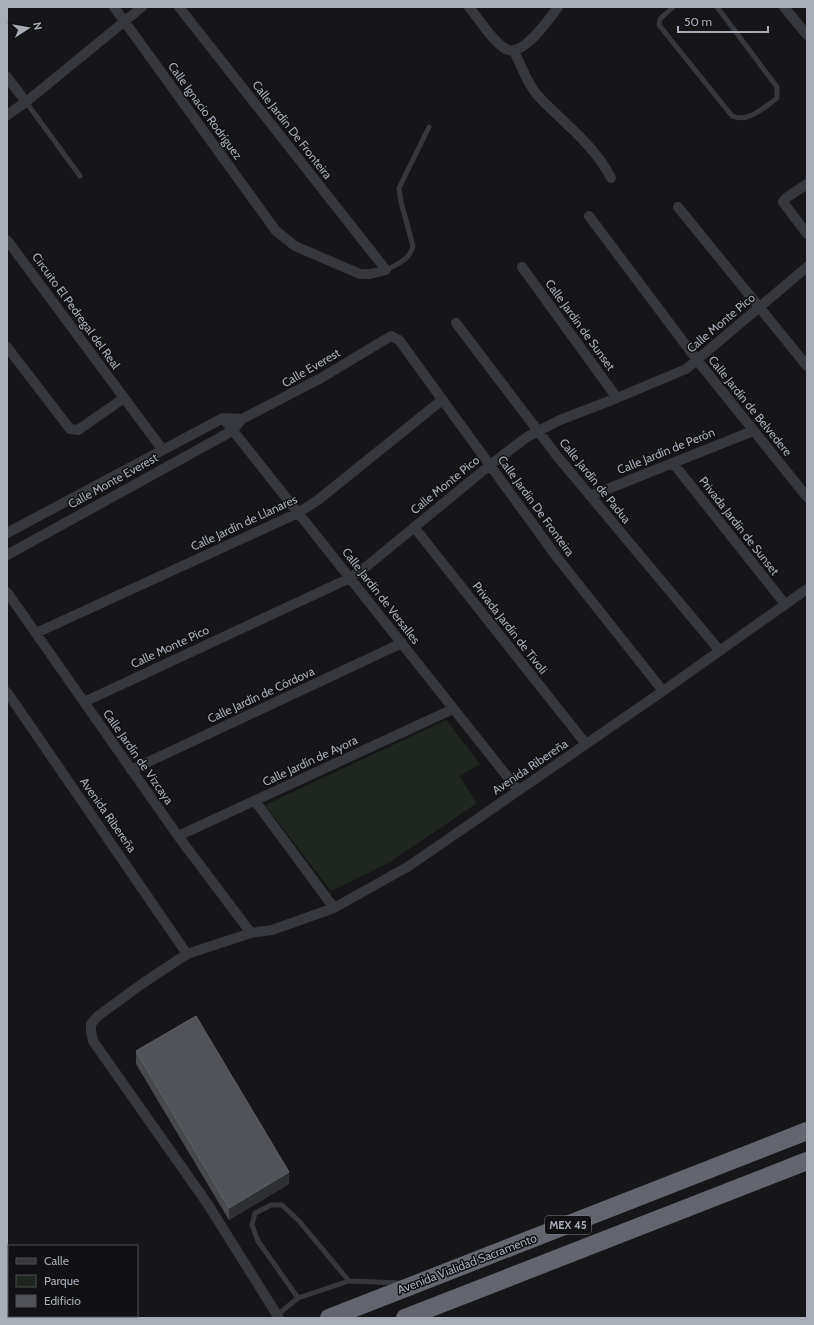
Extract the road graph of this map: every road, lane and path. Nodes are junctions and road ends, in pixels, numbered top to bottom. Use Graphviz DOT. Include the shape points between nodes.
graph roads {
  1 [pos="114,7"];
  2 [pos="142,7"];
  3 [pos="179,7"];
  4 [pos="469,7"];
  5 [pos="558,7"];
  6 [pos="673,7"];
  7 [pos="717,7"];
  8 [pos="784,7"];
  9 [pos="124,21"];
  10 [pos="807,35"];
  11 [pos="514,51"];
  12 [pos="7,77"];
  13 [pos="26,102"];
  14 [pos="7,116"];
  15 [pos="429,127"];
  16 [pos="80,176"];
  17 [pos="610,178"];
  18 [pos="807,184"];
  19 [pos="678,207"];
  20 [pos="589,216"];
  21 [pos="807,234"];
  22 [pos="7,240"];
  23 [pos="522,267"];
  24 [pos="807,267"];
  25 [pos="386,270"];
  26 [pos="759,307"];
  27 [pos="456,322"];
  28 [pos="391,336"];
  29 [pos="7,347"];
  30 [pos="697,360"];
  31 [pos="807,366"];
  32 [pos="124,398"];
  33 [pos="617,398"];
  34 [pos="442,400"];
  35 [pos="223,418"];
  36 [pos="242,419"];
  37 [pos="232,431"];
  38 [pos="537,431"];
  39 [pos="753,431"];
  40 [pos="162,449"];
  41 [pos="673,463"];
  42 [pos="490,465"];
  43 [pos="590,496"];
  44 [pos="807,497"];
  45 [pos="298,513"];
  46 [pos="414,527"];
  47 [pos="7,533"];
  48 [pos="7,555"];
  49 [pos="350,578"];
  50 [pos="807,589"];
  51 [pos="7,592"];
  52 [pos="785,604"];
  53 [pos="36,633"];
  54 [pos="402,643"];
  55 [pos="720,651"];
  56 [pos="663,691"];
  57 [pos="7,692"];
  58 [pos="84,702"];
  59 [pos="454,709"];
  60 [pos="586,744"];
  61 [pos="131,770"];
  62 [pos="518,790"];
  63 [pos="255,800"];
  64 [pos="178,836"];
  65 [pos="334,908"];
  66 [pos="251,934"];
  67 [pos="187,954"];
  68 [pos="807,1131"];
  69 [pos="807,1161"];
  70 [pos="349,1281"];
  71 [pos="417,1284"];
  72 [pos="298,1298"];
  73 [pos="278,1316"];
  74 [pos="329,1318"];
  75 [pos="405,1318"];
  1 -- 9 [label="street, Calle Ignacio Rodríguez"];
  2 -- 9 [label="street"];
  3 -- 25 [label="street, Calle Jardín De Fronteira"];
  4 -- 11 [label="street" via="499,43"];
  5 -- 11 [label="street" via="532,39"];
  6 -- 7 [label="lane" via="660,19 659,25 732,116 739,120 746,119 777,98 777,87"];
  8 -- 10 [label="street"];
  9 -- 13 [label="street"];
  9 -- 25 [label="street, Calle Ignacio Rodríguez" via="276,231 295,246 360,274"];
  11 -- 17 [label="street" via="532,88 576,131"];
  12 -- 13 [label="street"];
  13 -- 14 [label="street"];
  13 -- 16 [label="lane"];
  15 -- 25 [label="lane" via="399,188 400,202 413,246 412,252 404,261"];
  18 -- 21 [label="street" via="783,202"];
  19 -- 26 [label="street"];
  20 -- 30 [label="street, Calle Jardín de Belvedere"];
  22 -- 32 [label="street, Circuito El Pedregal del Real"];
  23 -- 33 [label="street, Calle Jardín de Sunset"];
  24 -- 26 [label="street, Calle Monte Pico"];
  26 -- 30 [label="street, Calle Monte Pico"];
  26 -- 31 [label="street"];
  27 -- 38 [label="street, Calle Jardín de Padua"];
  28 -- 34 [label="street, Calle Jardín De Fronteira" via="399,340"];
  28 -- 36 [label="street, Calle Everest" via="316,381"];
  29 -- 32 [label="street" via="70,429 78,430"];
  30 -- 33 [label="street, Calle Monte Pico" via="686,369"];
  30 -- 39 [label="street, Calle Jardín de Belvedere"];
  32 -- 40 [label="street, Circuito El Pedregal del Real"];
  33 -- 38 [label="street, Calle Monte Pico"];
  34 -- 42 [label="street, Calle Jardín De Fronteira"];
  34 -- 45 [label="street, Calle Jardín de Llanares" via="318,500"];
  35 -- 36 [label="street"];
  35 -- 37 [label="street, Calle Jardín de Versalles"];
  35 -- 40 [label="street, Calle Monte Everest"];
  36 -- 37 [label="street, Calle Everest"];
  37 -- 45 [label="street, Calle Jardín de Versalles"];
  37 -- 48 [label="street, Calle Monte Everest"];
  38 -- 42 [label="street, Calle Monte Pico"];
  38 -- 43 [label="street, Calle Jardín de Padua"];
  39 -- 41 [label="street, Calle Jardín de Perón"];
  39 -- 44 [label="street, Calle Jardín de Belvedere"];
  40 -- 47 [label="street, Calle Monte Everest"];
  41 -- 43 [label="street, Calle Jardín de Perón"];
  41 -- 52 [label="street, Privada Jardín de Sunset"];
  42 -- 46 [label="street, Calle Monte Pico"];
  42 -- 56 [label="street, Calle Jardín De Fronteira" via="583,591"];
  43 -- 55 [label="street, Calle Jardín de Padua"];
  45 -- 49 [label="street, Calle Jardín de Versalles"];
  45 -- 53 [label="street, Calle Jardín de Llanares"];
  46 -- 49 [label="street, Calle Monte Pico"];
  46 -- 60 [label="street, Privada Jardín de Tívoli"];
  49 -- 54 [label="street, Calle Jardín de Versalles"];
  49 -- 58 [label="street, Calle Monte Pico"];
  50 -- 52 [label="street, Avenida Ribereña"];
  51 -- 53 [label="street, Calle Jardín de Vizcaya"];
  52 -- 55 [label="street, Avenida Ribereña"];
  53 -- 58 [label="street, Calle Jardín de Vizcaya"];
  54 -- 59 [label="street, Calle Jardín de Versalles"];
  54 -- 61 [label="street, Calle Jardín de Córdova"];
  55 -- 56 [label="street, Avenida Ribereña"];
  56 -- 60 [label="street, Avenida Ribereña"];
  57 -- 67 [label="street, Avenida Ribereña"];
  58 -- 61 [label="street, Calle Jardín de Vizcaya"];
  59 -- 62 [label="street, Calle Jardín de Versalles"];
  59 -- 63 [label="street, Calle Jardín de Ayora"];
  60 -- 62 [label="street, Avenida Ribereña"];
  61 -- 64 [label="street, Calle Jardín de Vizcaya"];
  62 -- 65 [label="street, Avenida Ribereña" via="409,866"];
  63 -- 64 [label="street, Calle Jardín de Ayora"];
  63 -- 65 [label="street"];
  64 -- 66 [label="street, Calle Jardín de Vizcaya"];
  65 -- 66 [label="street, Avenida Ribereña" via="272,930"];
  66 -- 67 [label="street, Avenida Ribereña"];
  67 -- 73 [label="street, Avenida Ribereña" via="98,1016 91,1024 90,1032 93,1041 207,1203"];
  68 -- 71 [label="highway, Avenida Vialidad Sacramento / MEX 45"];
  69 -- 75 [label="highway, MEX 45"];
  70 -- 71 [label="lane"];
  70 -- 72 [label="lane"];
  70 -- 72 [label="lane" via="299,1221 282,1205 271,1205 255,1213 252,1225 258,1241"];
  71 -- 74 [label="highway, Avenida Vialidad Sacramento / MEX 45"];
  72 -- 73 [label="lane"];
}
